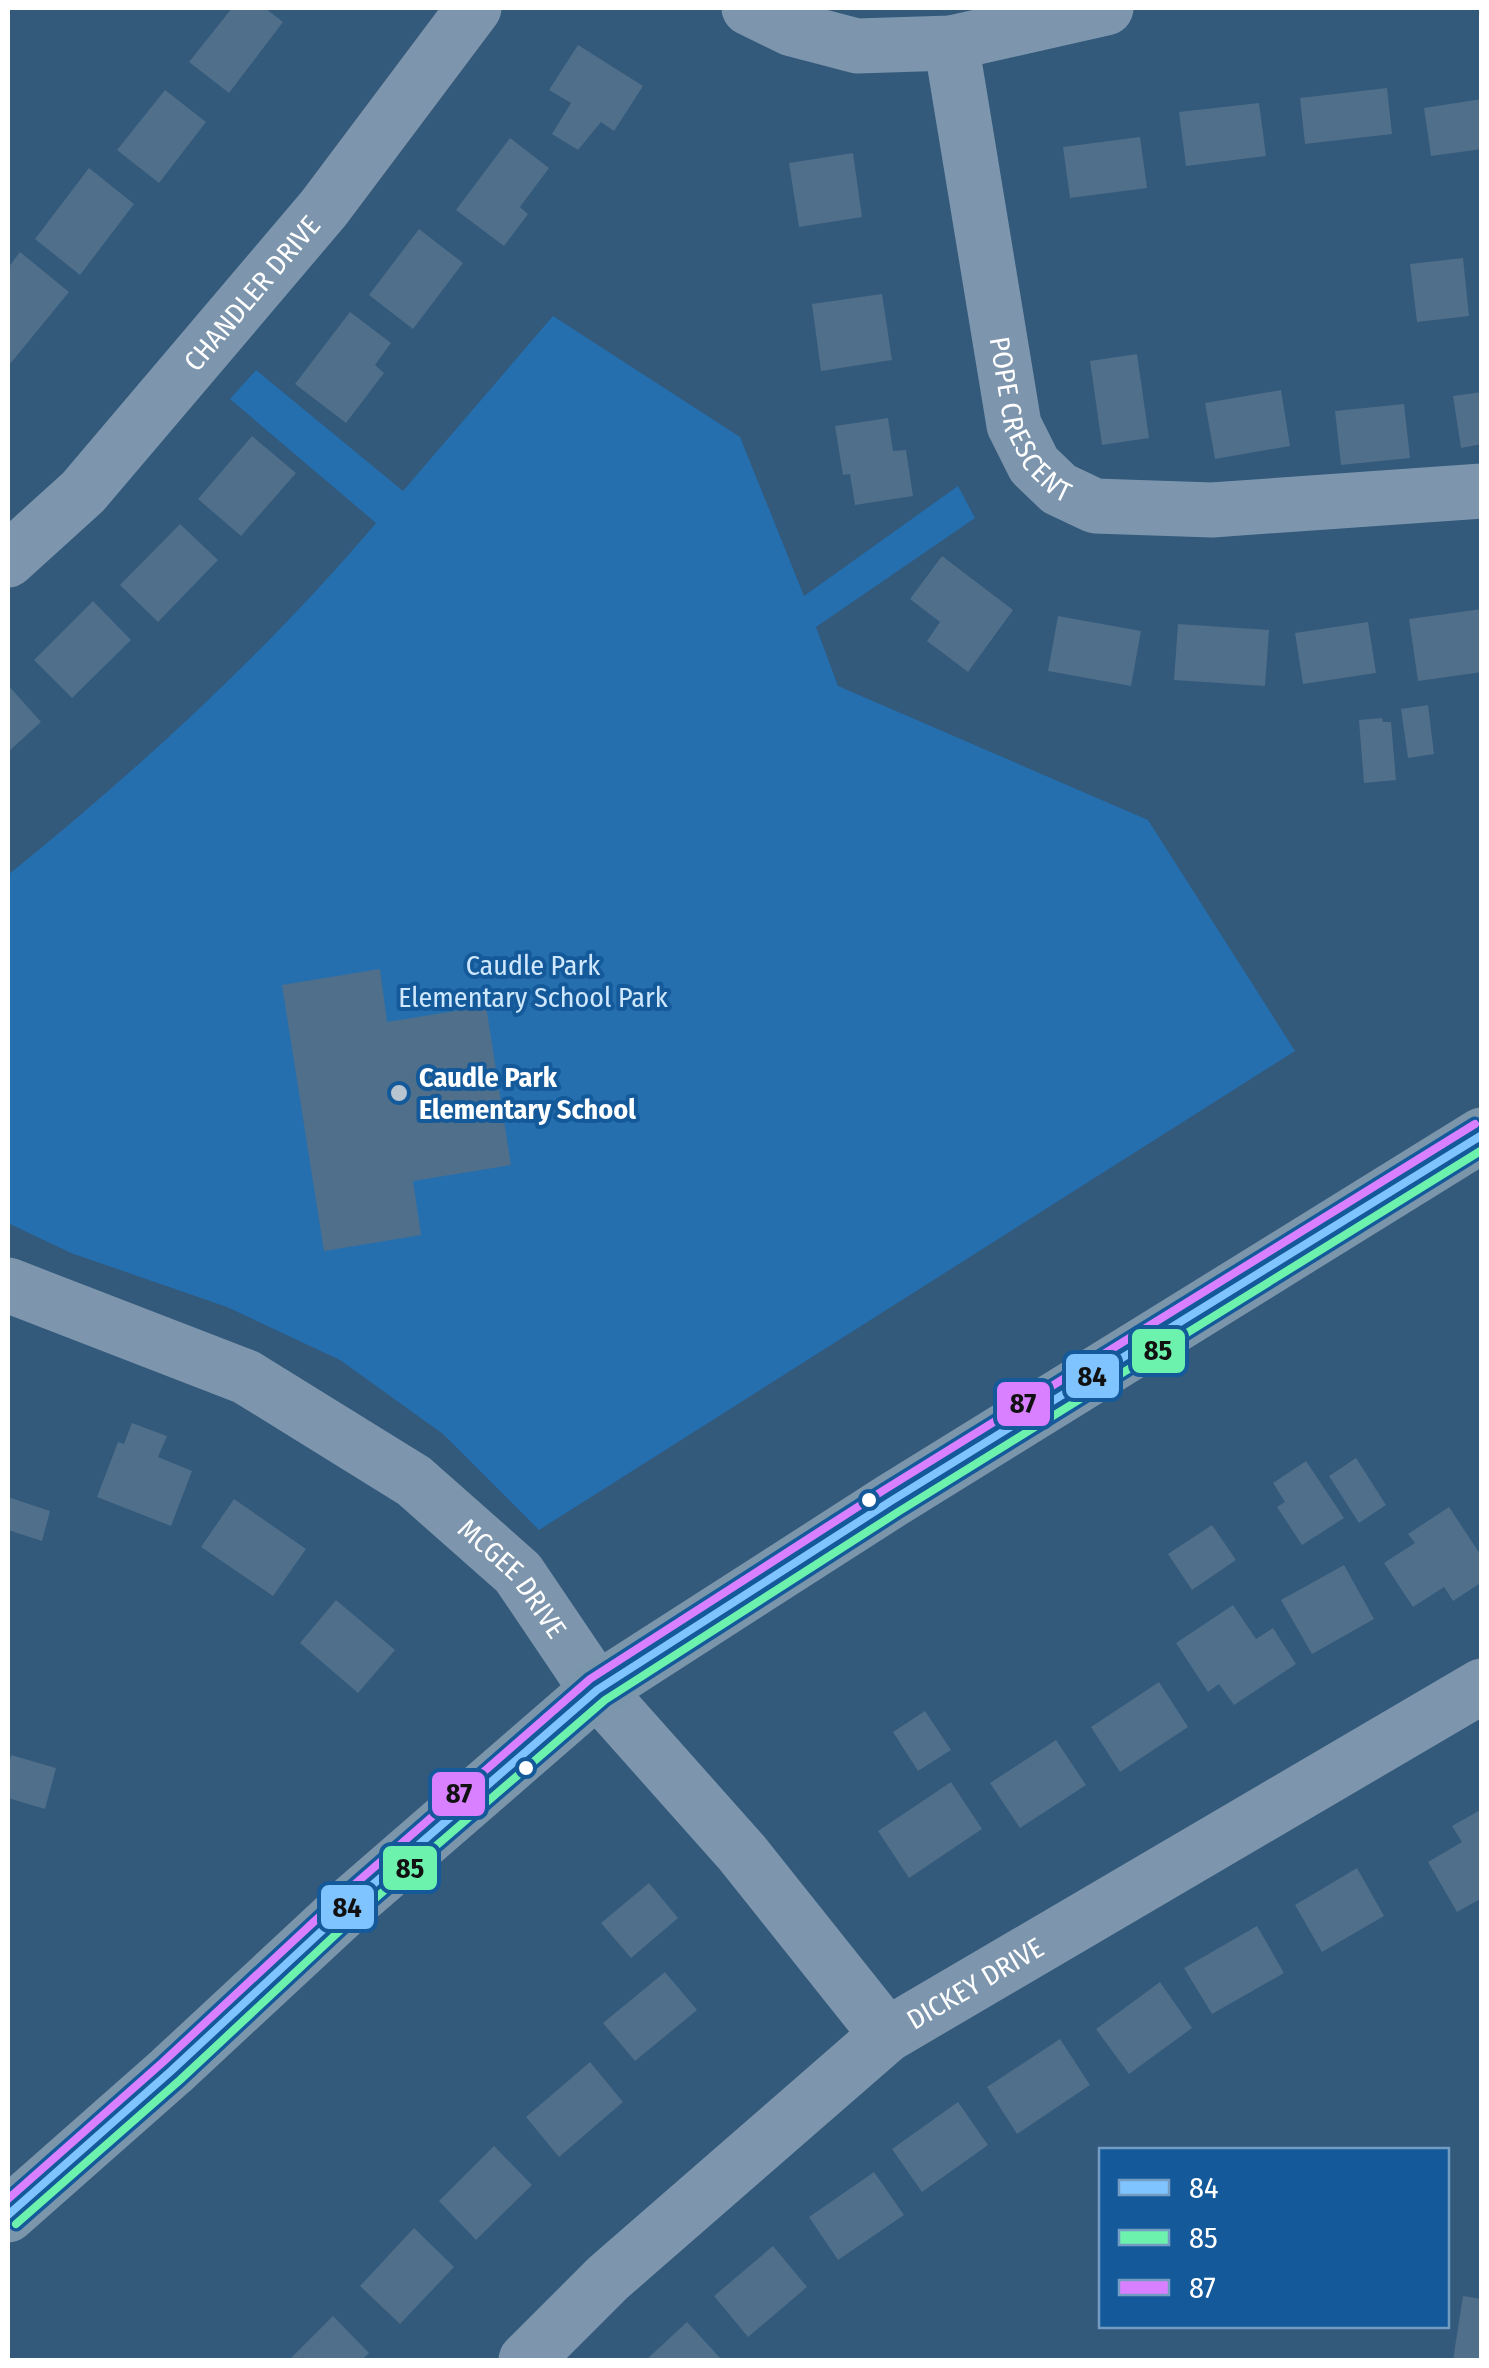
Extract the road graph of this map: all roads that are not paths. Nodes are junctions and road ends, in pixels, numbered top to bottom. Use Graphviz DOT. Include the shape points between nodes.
graph roads {
  1 [pos="474,8"];
  2 [pos="748,8"];
  3 [pos="1106,8"];
  4 [pos="951,43"];
  5 [pos="1482,491"];
  6 [pos="8,560"];
  7 [pos="1482,1135"];
  8 [pos="8,1285"];
  9 [pos="1482,1686"];
  10 [pos="597,1690"];
  11 [pos="887,2035"];
  12 [pos="8,2215"];
  13 [pos="526,2360"];
  1 -- 6 [label="street, CHANDLER DRIVE" via="261,283 83,492"];
  2 -- 4 [label="street" via="792,29 857,46"];
  3 -- 4 [label="street"];
  4 -- 5 [label="street, POPE CRESCENT" via="1014,424 1034,464 1059,488 1094,506 1212,510"];
  7 -- 10 [label="main road"];
  8 -- 10 [label="street, MCGEE DRIVE" via="246,1377 414,1482 518,1573"];
  9 -- 11 [label="street, DICKEY DRIVE"];
  10 -- 11 [label="street, MCGEE DRIVE" via="742,1852"];
  10 -- 12 [label="main road"];
  11 -- 13 [label="street, DICKEY DRIVE" via="608,2278"];
}
